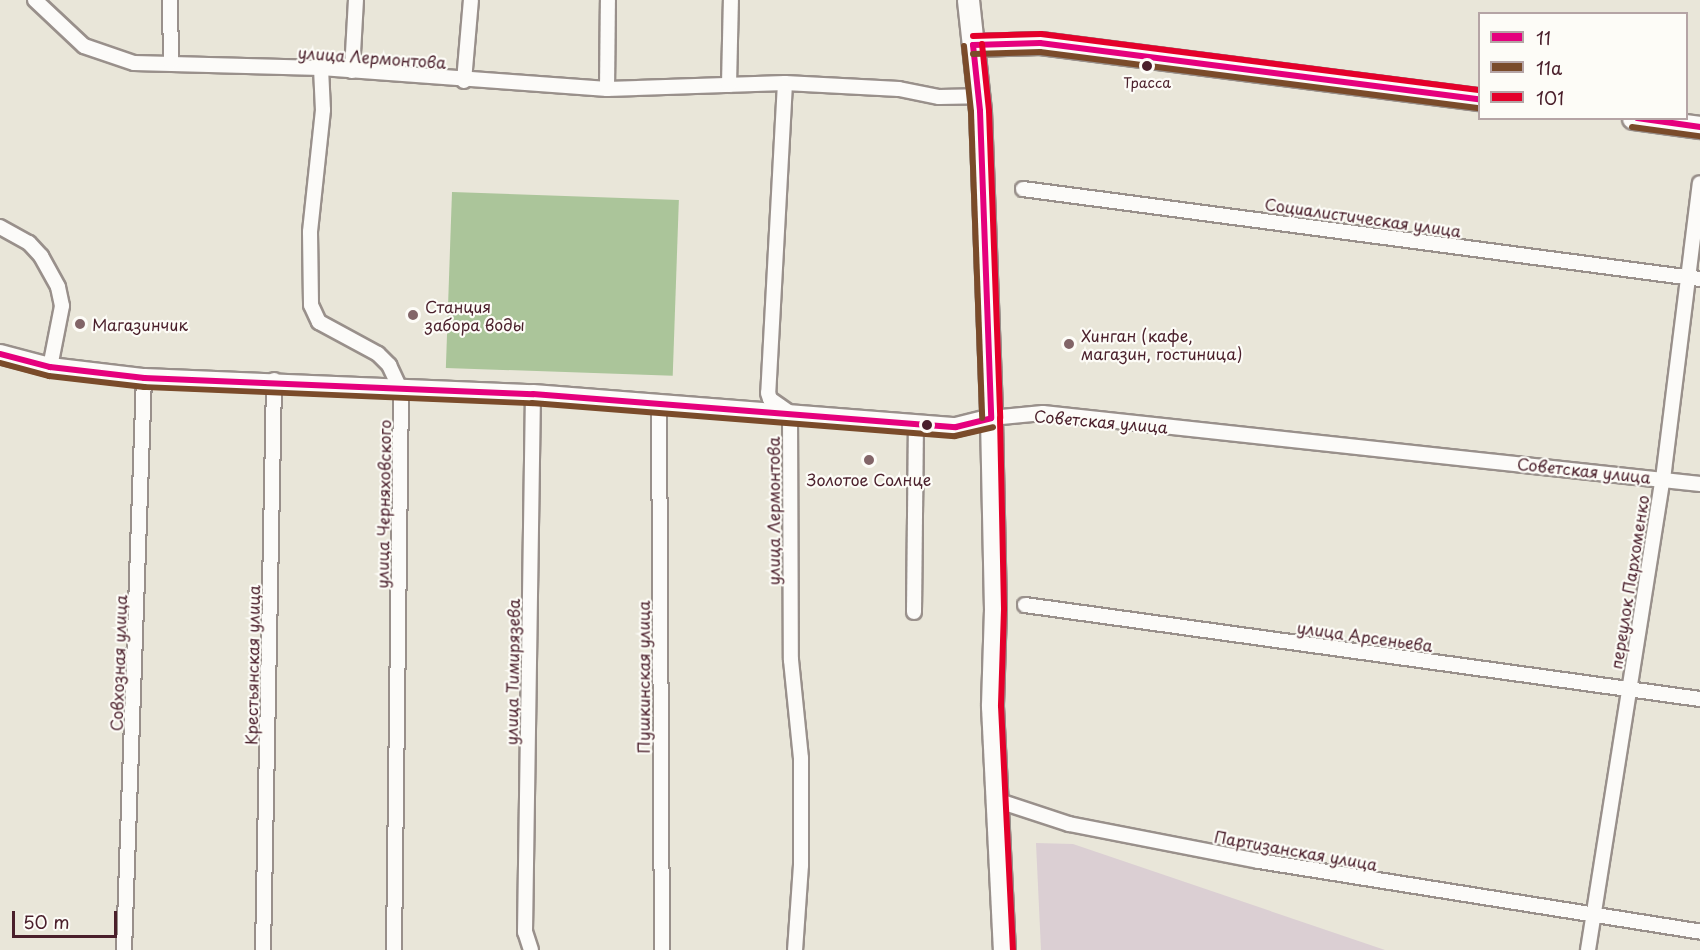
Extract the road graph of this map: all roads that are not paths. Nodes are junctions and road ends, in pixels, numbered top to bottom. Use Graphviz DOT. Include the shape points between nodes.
graph roads {
  1 [pos="35,0"];
  2 [pos="170,0"];
  3 [pos="356,0"];
  4 [pos="471,0"];
  5 [pos="608,0"];
  6 [pos="731,0"];
  7 [pos="968,0"];
  8 [pos="973,45"];
  9 [pos="171,62"];
  10 [pos="321,68"];
  11 [pos="352,71"];
  12 [pos="464,81"];
  13 [pos="785,83"];
  14 [pos="729,85"];
  15 [pos="607,88"];
  16 [pos="978,96"];
  17 [pos="1478,99"];
  18 [pos="1648,120"];
  19 [pos="1700,127"];
  20 [pos="1700,183"];
  21 [pos="1023,189"];
  22 [pos="0,227"];
  23 [pos="1686,277"];
  24 [pos="1700,279"];
  25 [pos="0,354"];
  26 [pos="50,367"];
  27 [pos="144,378"];
  28 [pos="274,380"];
  29 [pos="401,391"];
  30 [pos="533,394"];
  31 [pos="659,404"];
  32 [pos="790,413"];
  33 [pos="992,418"];
  34 [pos="916,424"];
  35 [pos="1663,479"];
  36 [pos="1700,484"];
  37 [pos="1025,605"];
  38 [pos="914,612"];
  39 [pos="1629,689"];
  40 [pos="1700,699"];
  41 [pos="999,801"];
  42 [pos="1591,916"];
  43 [pos="1700,932"];
  44 [pos="124,950"];
  45 [pos="263,950"];
  46 [pos="394,950"];
  47 [pos="531,950"];
  48 [pos="662,950"];
  49 [pos="795,950"];
  50 [pos="1004,950"];
  51 [pos="1588,950"];
  1 -- 9 [label="street, улица Лермонтова" via="71,38 100,54 134,63"];
  2 -- 9 [label="street"];
  3 -- 11 [label="street"];
  4 -- 12 [label="street"];
  5 -- 15 [label="street"];
  6 -- 14 [label="street"];
  7 -- 8 [label="main road"];
  8 -- 16 [label="main road"];
  8 -- 17 [label="main road" via="1040,44"];
  9 -- 10 [label="street, улица Лермонтова"];
  10 -- 11 [label="street, улица Лермонтова"];
  10 -- 29 [label="street, улица Черняховского" via="321,134 310,232 311,305 320,322 378,354 389,365"];
  11 -- 12 [label="street, улица Лермонтова"];
  12 -- 15 [label="street, улица Лермонтова"];
  13 -- 14 [label="street, улица Лермонтова"];
  13 -- 16 [label="street, улица Лермонтова" via="899,89 939,97"];
  13 -- 32 [label="street, улица Лермонтова" via="768,393 770,399"];
  14 -- 15 [label="street, улица Лермонтова"];
  16 -- 33 [label="main road"];
  18 -- 19 [label="main road"];
  20 -- 23 [label="street, переулок Пархоменко"];
  21 -- 23 [label="street, Социалистическая улица"];
  22 -- 26 [label="street" via="30,243 58,287 62,306"];
  23 -- 24 [label="street, Социалистическая улица"];
  23 -- 35 [label="street, переулок Пархоменко"];
  25 -- 26 [label="street, Советская улица"];
  26 -- 27 [label="street, Советская улица"];
  27 -- 28 [label="street, Советская улица"];
  27 -- 44 [label="street, Совхозная улица"];
  28 -- 29 [label="street, Советская улица"];
  28 -- 45 [label="street, Крестьянская улица"];
  29 -- 30 [label="street, Советская улица"];
  29 -- 46 [label="street, улица Черняховского"];
  30 -- 31 [label="street, Советская улица"];
  30 -- 47 [label="street, улица Тимирязева" via="525,932"];
  31 -- 32 [label="street, Советская улица"];
  31 -- 48 [label="street, Пушкинская улица"];
  32 -- 34 [label="street, Советская улица"];
  32 -- 49 [label="street, улица Лермонтова" via="791,660 801,758 801,865"];
  33 -- 34 [label="street, Советская улица" via="956,427"];
  33 -- 35 [label="street, Советская улица" via="1043,413"];
  33 -- 41 [label="main road" via="992,706"];
  34 -- 38 [label="street"];
  35 -- 36 [label="street, Советская улица"];
  35 -- 39 [label="street, переулок Пархоменко"];
  37 -- 39 [label="street, улица Арсеньева"];
  39 -- 40 [label="street, улица Арсеньева"];
  39 -- 42 [label="street, переулок Пархоменко"];
  41 -- 42 [label="street, Партизанская улица" via="1069,824 1248,859"];
  41 -- 50 [label="main road"];
  42 -- 43 [label="street, Партизанская улица"];
  42 -- 51 [label="street, переулок Пархоменко"];
}
